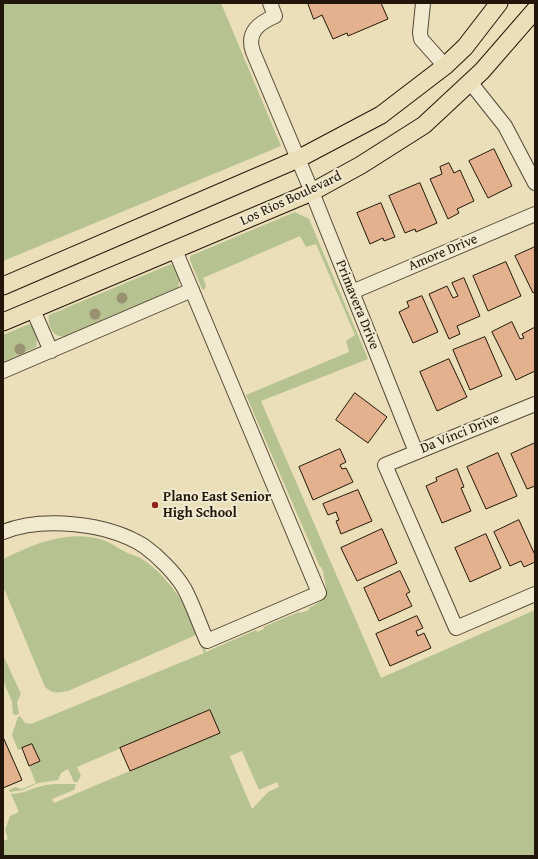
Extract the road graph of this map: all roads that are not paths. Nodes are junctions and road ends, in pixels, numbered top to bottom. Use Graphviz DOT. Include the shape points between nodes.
graph roads {
  1 [pos="270,3"];
  2 [pos="423,3"];
  3 [pos="499,3"];
  4 [pos="526,3"];
  5 [pos="535,10"];
  6 [pos="445,66"];
  7 [pos="470,82"];
  8 [pos="298,159"];
  9 [pos="535,183"];
  10 [pos="312,192"];
  11 [pos="535,214"];
  12 [pos="175,250"];
  13 [pos="3,286"];
  14 [pos="192,290"];
  15 [pos="352,292"];
  16 [pos="33,310"];
  17 [pos="3,322"];
  18 [pos="51,351"];
  19 [pos="3,371"];
  20 [pos="535,404"];
  21 [pos="416,452"];
  22 [pos="3,532"];
  23 [pos="535,594"];
  1 -- 8 [label="street, Primavera Drive" via="275,16 254,29 250,45"];
  2 -- 6 [label="street" via="421,38"];
  3 -- 6 [label="main road" via="465,47"];
  4 -- 5 [label="street"];
  5 -- 7 [label="main road, Los Rios Boulevard"];
  6 -- 8 [label="main road" via="381,115"];
  7 -- 9 [label="street" via="505,126"];
  7 -- 10 [label="main road, Los Rios Boulevard" via="424,125"];
  8 -- 10 [label="street, Primavera Drive"];
  8 -- 13 [label="main road"];
  10 -- 12 [label="main road, Los Rios Boulevard"];
  10 -- 15 [label="street, Primavera Drive"];
  11 -- 15 [label="street, Amore Drive"];
  12 -- 14 [label="street"];
  12 -- 16 [label="main road, Los Rios Boulevard"];
  14 -- 18 [label="street"];
  14 -- 22 [label="street" via="319,593 207,641 184,587 144,546 109,530 60,523 15,527"];
  15 -- 21 [label="street, Primavera Drive"];
  16 -- 17 [label="main road, Los Rios Boulevard"];
  16 -- 18 [label="street"];
  18 -- 19 [label="street"];
  20 -- 21 [label="street, Da Vinci Drive"];
  21 -- 23 [label="street, Da Vinci Drive" via="384,465 456,628"];
}
